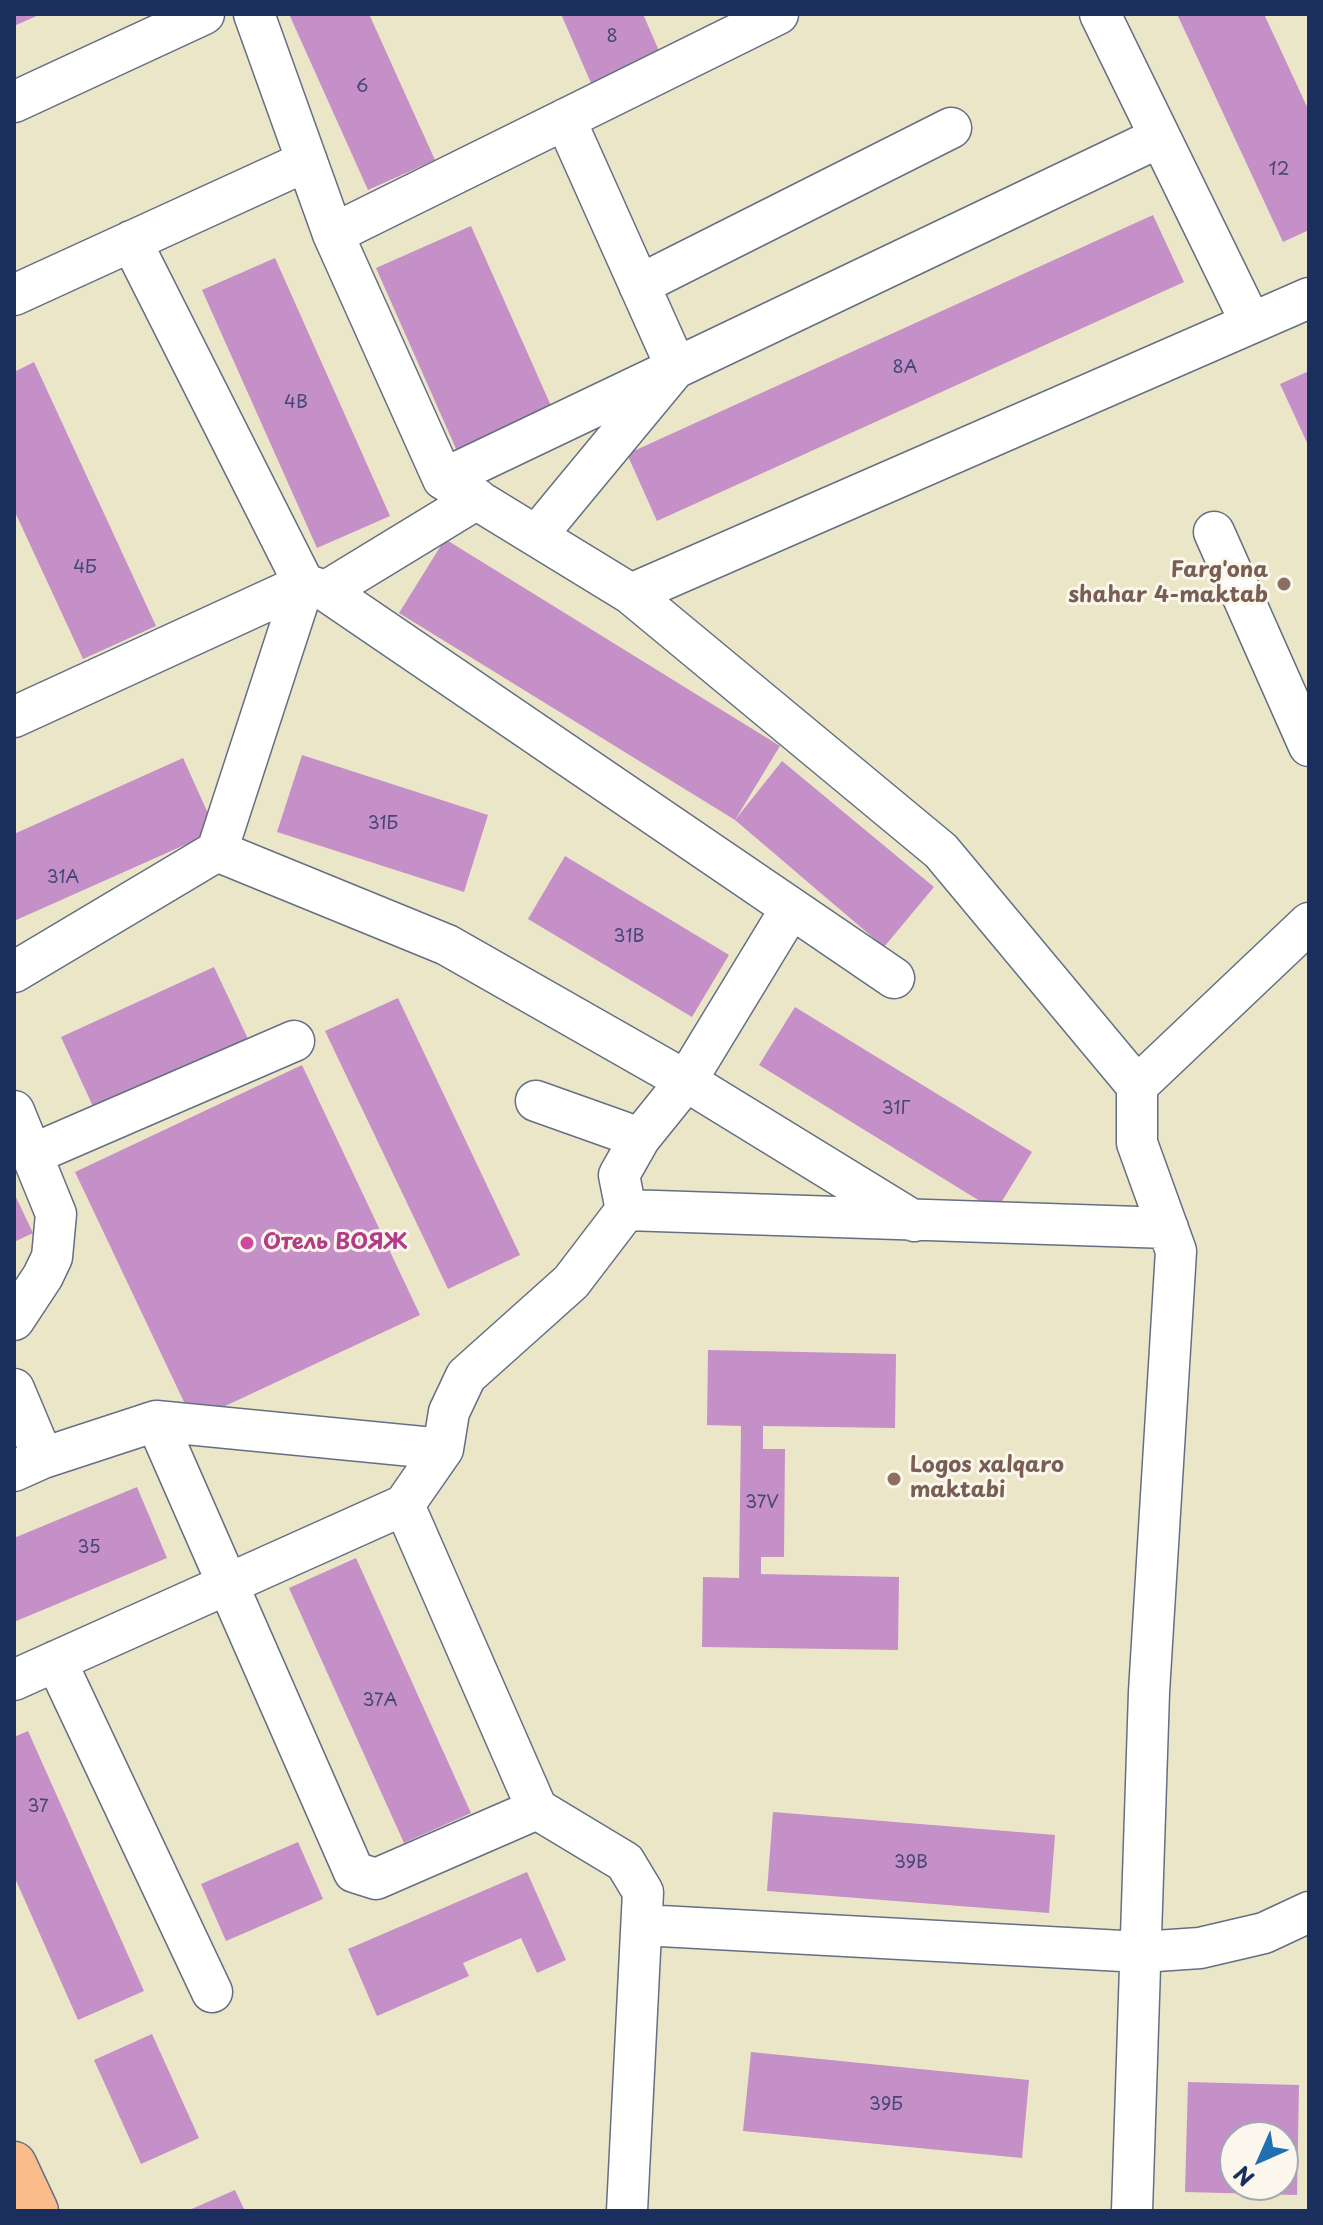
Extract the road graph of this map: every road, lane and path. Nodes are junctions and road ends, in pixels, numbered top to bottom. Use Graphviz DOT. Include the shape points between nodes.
graph roads {
  1 [pos="204,14"];
  2 [pos="254,14"];
  3 [pos="778,14"];
  4 [pos="1100,14"];
  5 [pos="716,28"];
  6 [pos="14,102"];
  7 [pos="565,119"];
  8 [pos="951,128"];
  9 [pos="1160,137"];
  10 [pos="307,161"];
  11 [pos="333,234"];
  12 [pos="131,241"];
  13 [pos="639,285"];
  14 [pos="14,295"];
  15 [pos="1309,298"];
  16 [pos="1251,323"];
  17 [pos="676,367"];
  18 [pos="443,479"];
  19 [pos="477,499"];
  20 [pos="1214,532"];
  21 [pos="537,535"];
  22 [pos="315,588"];
  23 [pos="631,594"];
  24 [pos="14,717"];
  25 [pos="1309,746"];
  26 [pos="217,851"];
  27 [pos="790,910"];
  28 [pos="1309,923"];
  29 [pos="14,972"];
  30 [pos="894,978"];
  31 [pos="294,1041"];
  32 [pos="686,1081"];
  33 [pos="1137,1086"];
  34 [pos="536,1101"];
  35 [pos="14,1111"];
  36 [pos="640,1138"];
  37 [pos="33,1154"];
  38 [pos="626,1210"];
  39 [pos="914,1221"];
  40 [pos="1168,1228"];
  41 [pos="14,1320"];
  42 [pos="14,1389"];
  43 [pos="156,1421"];
  44 [pos="443,1449"];
  45 [pos="28,1464"];
  46 [pos="404,1505"];
  47 [pos="229,1583"];
  48 [pos="56,1661"];
  49 [pos="14,1680"];
  50 [pos="537,1809"];
  51 [pos="1309,1912"];
  52 [pos="642,1925"];
  53 [pos="1141,1952"];
  54 [pos="212,1992"];
  55 [pos="14,2164"];
  56 [pos="36,2211"];
  57 [pos="627,2211"];
  58 [pos="1132,2211"];
  1 -- 6 [label="lane"];
  2 -- 10 [label="lane"];
  3 -- 5 [label="lane"];
  4 -- 9 [label="lane"];
  5 -- 7 [label="lane"];
  7 -- 11 [label="lane"];
  7 -- 13 [label="lane"];
  8 -- 13 [label="lane"];
  9 -- 16 [label="lane"];
  9 -- 17 [label="lane"];
  10 -- 11 [label="lane"];
  10 -- 12 [label="lane"];
  11 -- 18 [label="lane"];
  12 -- 14 [label="lane"];
  12 -- 22 [label="lane"];
  13 -- 17 [label="lane"];
  15 -- 16 [label="lane"];
  16 -- 23 [label="lane"];
  17 -- 18 [label="lane"];
  17 -- 21 [label="lane"];
  18 -- 19 [label="lane"];
  19 -- 21 [label="lane"];
  19 -- 22 [label="lane"];
  20 -- 25 [label="lane"];
  21 -- 23 [label="lane"];
  22 -- 24 [label="lane"];
  22 -- 26 [label="lane"];
  22 -- 27 [label="lane"];
  23 -- 33 [label="lane" via="941,851"];
  26 -- 29 [label="lane"];
  26 -- 32 [label="lane" via="447,945"];
  27 -- 30 [label="lane"];
  27 -- 32 [label="lane"];
  28 -- 33 [label="lane"];
  31 -- 37 [label="lane"];
  32 -- 36 [label="lane"];
  32 -- 39 [label="lane"];
  33 -- 40 [label="lane" via="1137,1143"];
  34 -- 36 [label="lane"];
  35 -- 37 [label="lane"];
  36 -- 38 [label="lane" via="619,1175"];
  37 -- 41 [label="lane" via="56,1214 52,1257"];
  38 -- 39 [label="lane"];
  38 -- 44 [label="lane" via="571,1282 466,1376 449,1412"];
  39 -- 40 [label="lane"];
  40 -- 53 [label="lane" via="1176,1251 1149,1692"];
  42 -- 45 [label="lane"];
  43 -- 44 [label="lane"];
  43 -- 45 [label="lane"];
  43 -- 47 [label="lane"];
  44 -- 46 [label="lane"];
  46 -- 47 [label="lane"];
  46 -- 50 [label="lane"];
  47 -- 48 [label="lane"];
  47 -- 50 [label="lane" via="354,1872 376,1879"];
  48 -- 49 [label="lane"];
  48 -- 54 [label="lane"];
  50 -- 52 [label="lane" via="625,1862 643,1892"];
  51 -- 53 [label="lane" via="1264,1933 1200,1948"];
  52 -- 53 [label="lane"];
  52 -- 57 [label="lane"];
  53 -- 58 [label="lane"];
  55 -- 56 [label="main road"];
}
